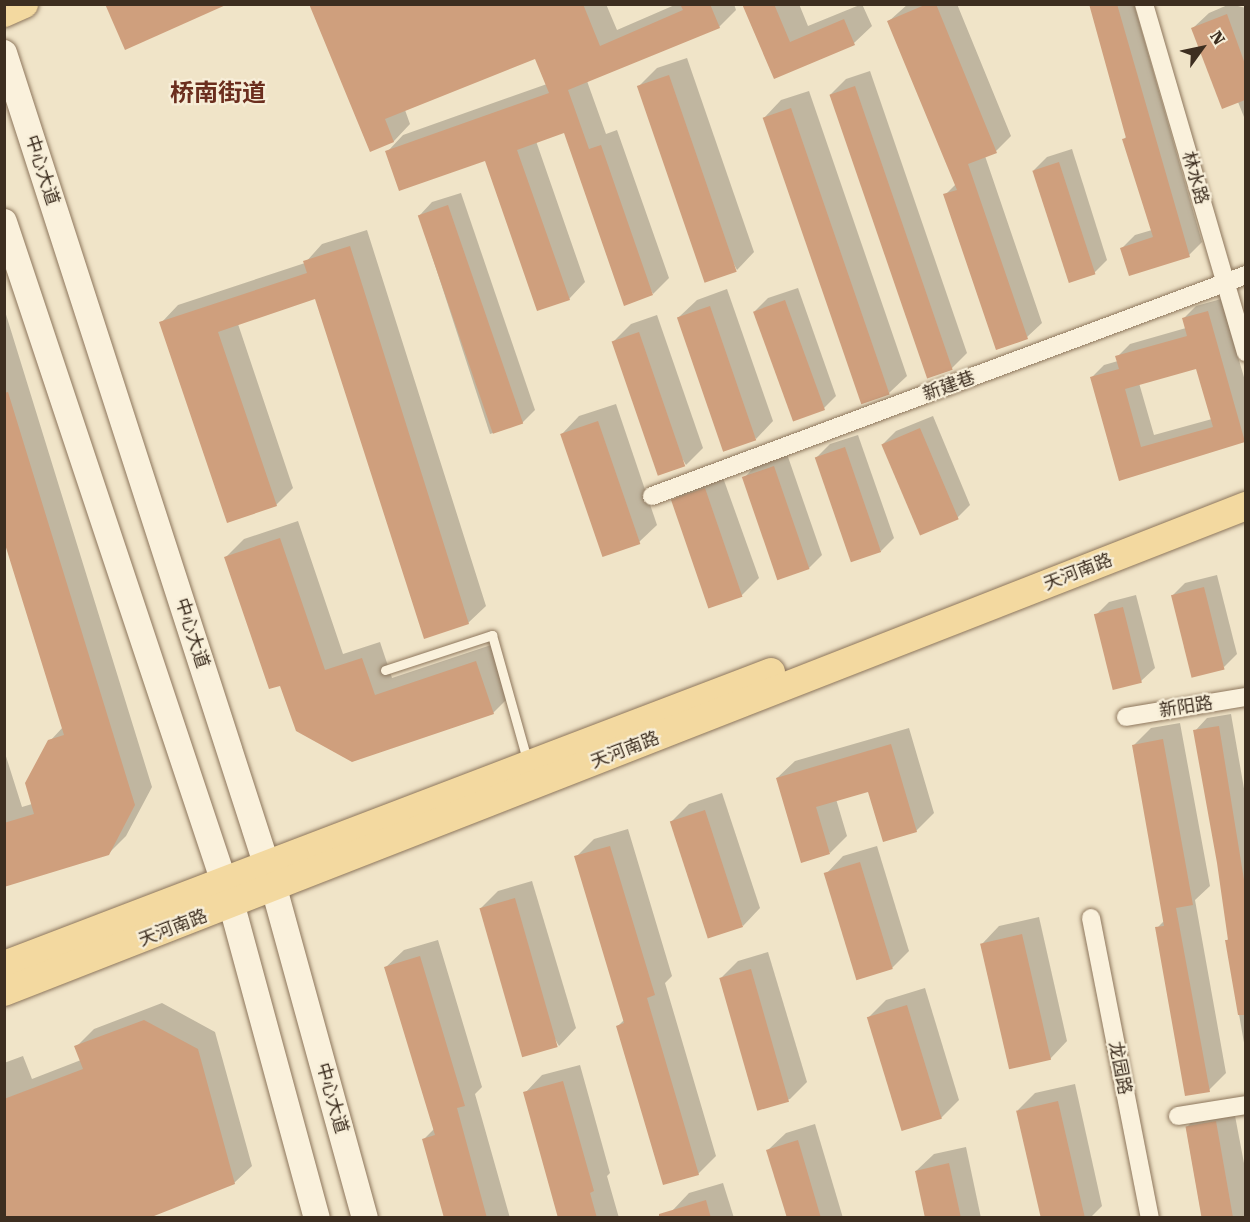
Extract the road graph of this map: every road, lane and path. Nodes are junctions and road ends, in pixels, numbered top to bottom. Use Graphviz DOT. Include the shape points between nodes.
graph roads {
  1 [pos="24,4"];
  2 [pos="1144,4"];
  3 [pos="4,13"];
  4 [pos="4,53"];
  5 [pos="4,222"];
  6 [pos="1245,275"];
  7 [pos="1226,283"];
  8 [pos="1245,352"];
  9 [pos="1245,488"];
  10 [pos="652,496"];
  11 [pos="1245,506"];
  12 [pos="385,670"];
  13 [pos="1245,697"];
  14 [pos="1126,717"];
  15 [pos="528,765"];
  16 [pos="270,877"];
  17 [pos="227,893"];
  18 [pos="1091,918"];
  19 [pos="4,965"];
  20 [pos="4,992"];
  21 [pos="1245,1105"];
  22 [pos="1178,1116"];
  23 [pos="317,1218"];
  24 [pos="365,1218"];
  25 [pos="1150,1218"];
  1 -- 3 [label="main road"];
  2 -- 7 [label="street, 林水路"];
  4 -- 16 [label="main road, 中心大道"];
  5 -- 17 [label="main road"];
  6 -- 7 [label="street, 新建巷"];
  7 -- 8 [label="street, 林水路"];
  7 -- 10 [label="street, 新建巷"];
  9 -- 15 [label="main road, 天河南路"];
  11 -- 16 [label="main road, 天河南路"];
  12 -- 15 [label="lane" via="492,635"];
  13 -- 14 [label="street, 新阳路"];
  15 -- 16 [label="main road, 天河南路"];
  16 -- 17 [label="main road, 天河南路"];
  16 -- 24 [label="main road, 中心大道"];
  17 -- 19 [label="main road, 天河南路"];
  17 -- 20 [label="main road, 天河南路"];
  17 -- 23 [label="main road"];
  18 -- 25 [label="street, 龙园路"];
  21 -- 22 [label="street"];
}
